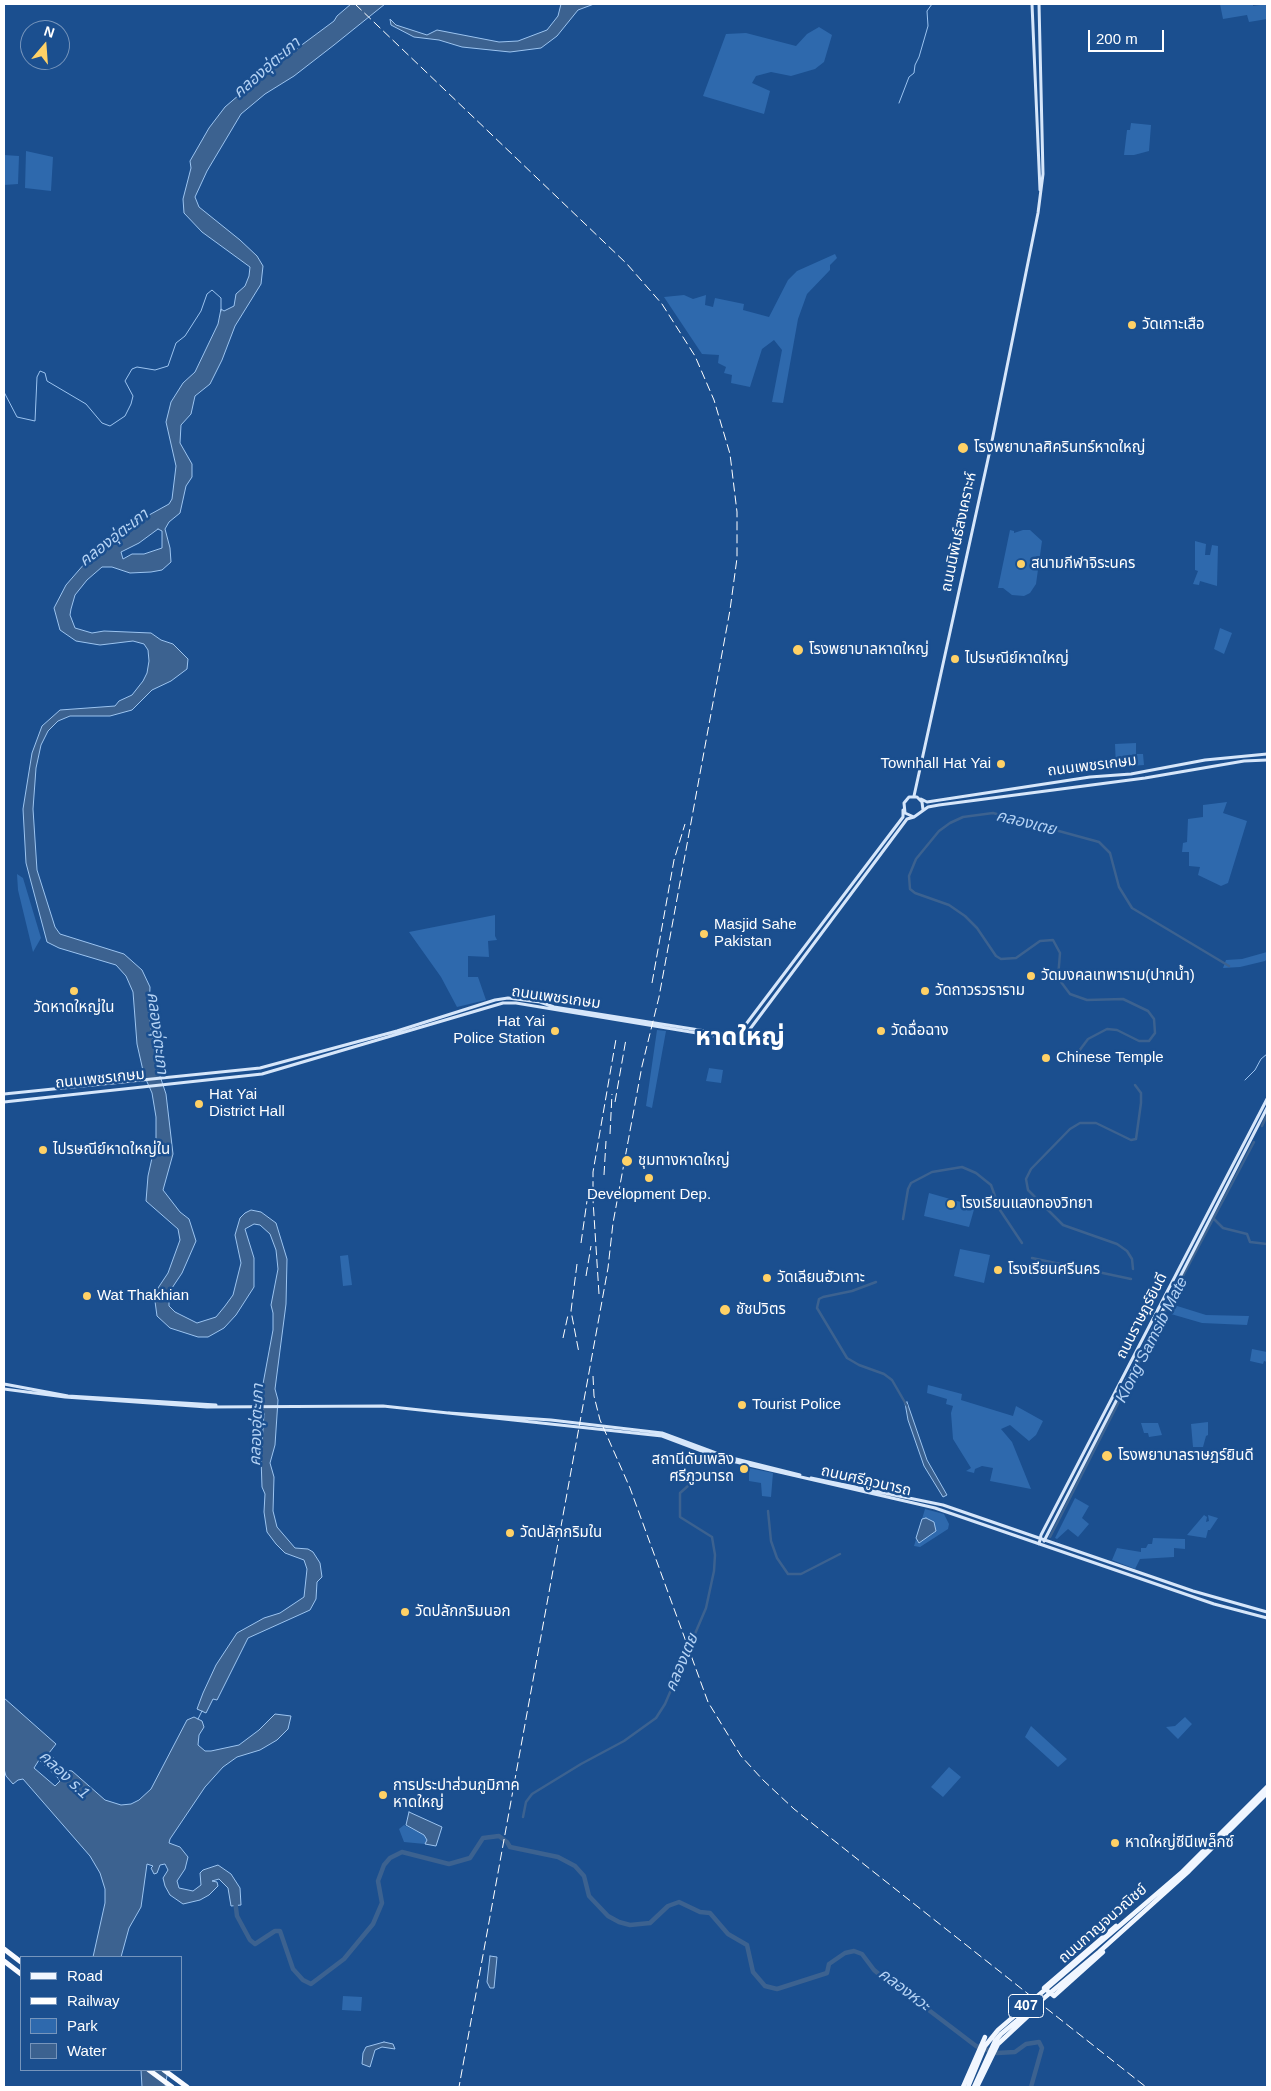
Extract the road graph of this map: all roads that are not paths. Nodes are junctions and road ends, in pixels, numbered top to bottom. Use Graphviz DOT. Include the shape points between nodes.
graph roads {
  1 [pos="1032,4"];
  2 [pos="1039,4"];
  3 [pos="1040,193"];
  4 [pos="1267,754"];
  5 [pos="1267,760"];
  6 [pos="1090,778"];
  7 [pos="1091,783"];
  8 [pos="989,792"];
  9 [pos="914,796"];
  10 [pos="990,798"];
  11 [pos="920,799"];
  12 [pos="903,810"];
  13 [pos="923,810"];
  14 [pos="914,817"];
  15 [pos="517,1001"];
  16 [pos="721,1035"];
  17 [pos="45,1090"];
  18 [pos="33,1091"];
  19 [pos="4,1094"];
  20 [pos="45,1098"];
  21 [pos="1267,1098"];
  22 [pos="34,1099"];
  23 [pos="4,1102"];
  24 [pos="1267,1108"];
  25 [pos="4,1384"];
  26 [pos="4,1389"];
  27 [pos="182,1405"];
  28 [pos="859,1490"];
  29 [pos="913,1498"];
  30 [pos="912,1503"];
  31 [pos="1042,1539"];
  32 [pos="1039,1544"];
  33 [pos="1057,1544"];
  34 [pos="1044,1546"];
  35 [pos="1055,1550"];
  36 [pos="1136,1570"];
  37 [pos="1134,1577"];
  38 [pos="1244,1607"];
  39 [pos="1242,1612"];
  40 [pos="1267,1612"];
  41 [pos="1267,1618"];
  42 [pos="1267,1787"];
  43 [pos="1267,1793"];
  44 [pos="1226,1832"];
  45 [pos="1209,1848"];
  46 [pos="1127,1919"];
  47 [pos="1120,1932"];
  48 [pos="4,1950"];
  49 [pos="1097,1950"];
  50 [pos="4,1961"];
  51 [pos="20,1961"];
  52 [pos="20,1973"];
  53 [pos="1028,2016"];
  54 [pos="985,2038"];
  55 [pos="150,2071"];
  56 [pos="165,2071"];
  57 [pos="975,2077"];
  58 [pos="171,2086"];
  59 [pos="187,2087"];
  60 [pos="963,2087"];
  61 [pos="968,2087"];
  62 [pos="976,2087"];
  1 -- 3 [label="main road"];
  2 -- 3 [label="main road" via="1043,174"];
  3 -- 9 [label="main road, ถนนนิพันธ์สงเคราะห์" via="992,441"];
  4 -- 6 [label="main road, ถนนเพชรเกษม" via="1204,760"];
  5 -- 7 [label="main road, ถนนเพชรเกษม"];
  6 -- 7 [label="main road"];
  6 -- 8 [label="main road, ถนนเพชรเกษม"];
  7 -- 10 [label="main road, ถนนเพชรเกษม"];
  8 -- 10 [label="main road"];
  8 -- 11 [label="main road, ถนนเพชรเกษม" via="927,802"];
  9 -- 11 [label="main road"];
  9 -- 12 [label="main road" via="905,800"];
  10 -- 13 [label="main road, ถนนเพชรเกษม"];
  11 -- 13 [label="main road"];
  12 -- 14 [label="main road"];
  12 -- 16 [label="main road, ถนนเพชรเกษม" via="902,817 737,1036"];
  13 -- 14 [label="main road"];
  14 -- 16 [label="main road, ถนนเพชรเกษม" via="907,819 743,1038 739,1040"];
  15 -- 16 [label="main road, ถนนเพชรเกษม" via="557,1011"];
  15 -- 16 [label="main road, ถนนเพชรเกษม" via="540,1002"];
  15 -- 17 [label="main road, ถนนเพชรเกษม" via="495,1000 260,1068"];
  15 -- 20 [label="main road, ถนนเพชรเกษม" via="262,1074"];
  17 -- 18 [label="main road, ถนนเพชรเกษม"];
  17 -- 20 [label="main road" via="42,1095"];
  18 -- 19 [label="main road, ถนนเพชรเกษม"];
  18 -- 22 [label="main road" via="36,1094"];
  20 -- 22 [label="main road, ถนนเพชรเกษม"];
  21 -- 31 [label="main road, ถนนราษฎร์ยินดี"];
  22 -- 23 [label="main road, ถนนเพชรเกษม"];
  24 -- 31 [label="main road, ถนนราษฎร์ยินดี"];
  25 -- 27 [label="main road" via="68,1396"];
  26 -- 27 [label="main road" via="65,1398"];
  27 -- 28 [label="main road, ถนนศรีภูวนารถ" via="259,1408 361,1405 662,1436 724,1459"];
  28 -- 29 [label="main road, ถนนศรีภูวนารถ"];
  28 -- 30 [label="main road, ถนนศรีภูวนารถ"];
  29 -- 30 [label="main road"];
  29 -- 31 [label="main road, ถนนศรีภูวนารถ" via="956,1509"];
  30 -- 32 [label="main road, ถนนศรีภูวนารถ"];
  31 -- 32 [label="main road, ถนนราษฎร์ยินดี"];
  31 -- 33 [label="main road, ถนนศรีภูวนารถ"];
  31 -- 34 [label="main road, ถนนราษฎร์ยินดี"];
  32 -- 34 [label="main road, ถนนศรีภูวนารถ"];
  33 -- 35 [label="main road"];
  33 -- 36 [label="main road, ถนนศรีภูวนารถ"];
  34 -- 35 [label="main road, ถนนศรีภูวนารถ"];
  35 -- 37 [label="main road, ถนนศรีภูวนารถ"];
  36 -- 37 [label="main road"];
  36 -- 38 [label="main road, ถนนศรีภูวนารถ"];
  37 -- 39 [label="main road, ถนนศรีภูวนารถ"];
  38 -- 39 [label="main road"];
  38 -- 40 [label="main road, ถนนศรีภูวนารถ"];
  39 -- 41 [label="main road, ถนนศรีภูวนารถ"];
  42 -- 44 [label="main road, ถนนกาญจนวณิชย์"];
  43 -- 44 [label="main road, ถนนกาญจนวณิชย์"];
  44 -- 45 [label="main road, ถนนกาญจนวณิชย์"];
  45 -- 46 [label="main road, ถนนกาญจนวณิชย์"];
  45 -- 47 [label="main road, ถนนกาญจนวณิชย์"];
  46 -- 47 [label="main road" via="1044,1988 1054,1996 1114,1942"];
  46 -- 49 [label="main road, ถนนกาญจนวณิชย์"];
  47 -- 49 [label="main road, ถนนกาญจนวณิชย์"];
  48 -- 51 [label="highway"];
  49 -- 57 [label="main road, ถนนกาญจนวณิชย์ / 407" via="995,2034 985,2046"];
  50 -- 52 [label="highway"];
  53 -- 62 [label="main road" via="994,2049"];
  54 -- 60 [label="main road"];
  55 -- 58 [label="highway"];
  56 -- 59 [label="highway"];
  57 -- 61 [label="main road, ถนนกาญจนวณิชย์ / 407"];
  57 -- 62 [label="main road, ถนนกาญจนวณิชย์ / 407"];
}
